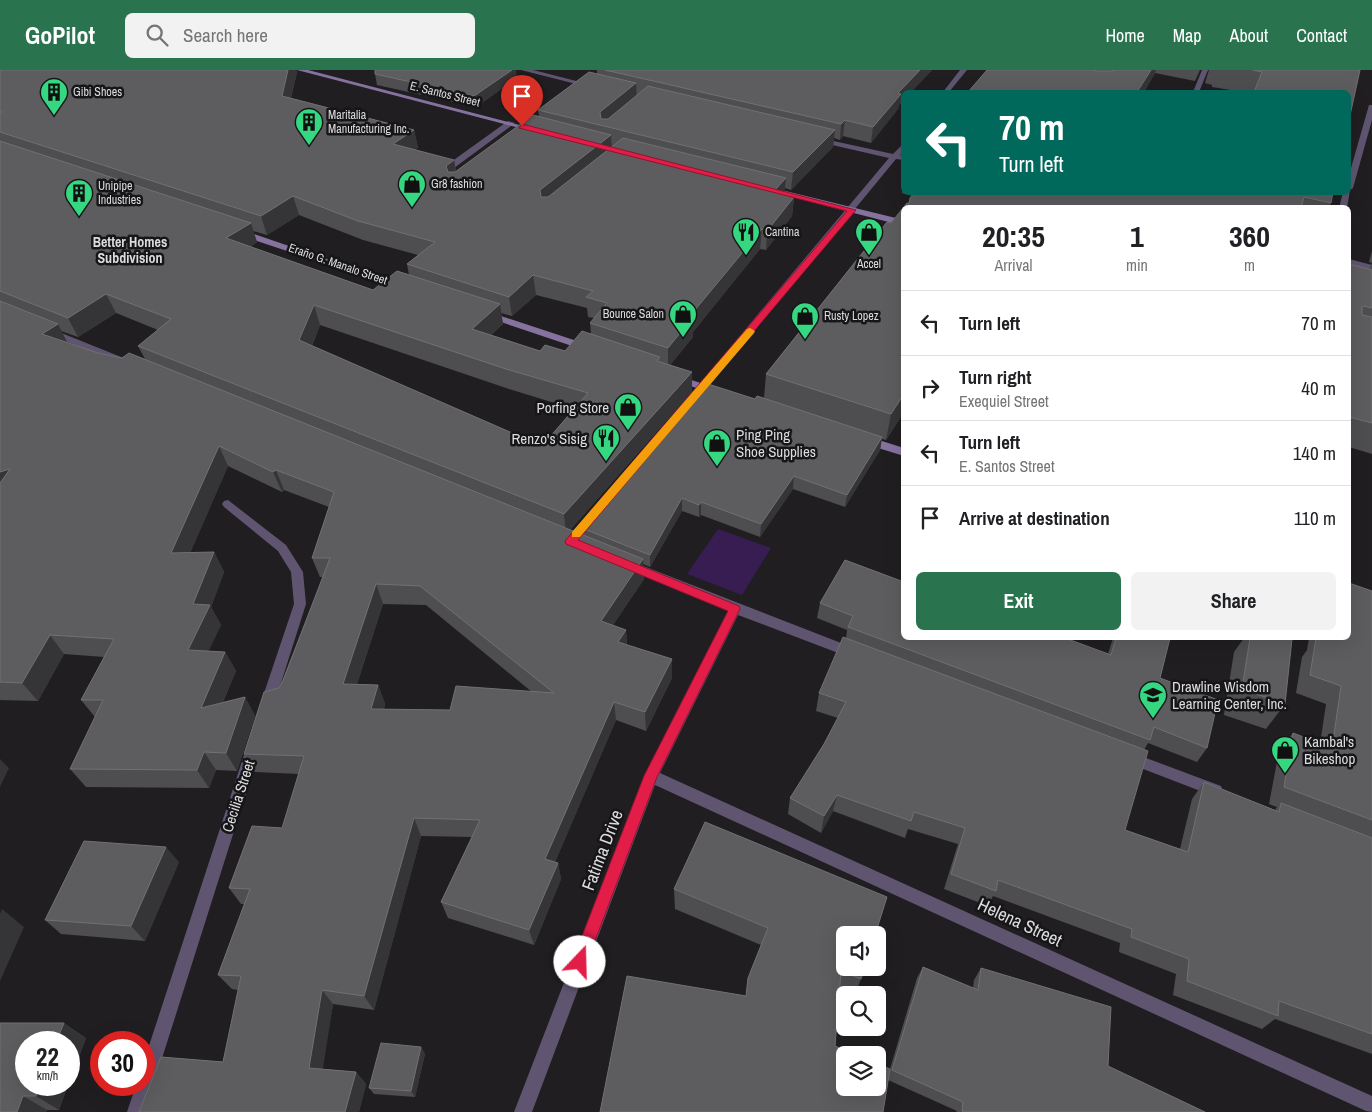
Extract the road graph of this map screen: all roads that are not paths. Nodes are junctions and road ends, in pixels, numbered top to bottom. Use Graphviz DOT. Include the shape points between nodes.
graph roads {
  1 [pos="300,70"];
  2 [pos="524,70"];
  3 [pos="964,70"];
  4 [pos="1205,70"];
  5 [pos="599,88"];
  6 [pos="948,90"];
  7 [pos="1197,90"];
  8 [pos="1372,107"];
  9 [pos="511,123"];
  10 [pos="533,129"];
  11 [pos="542,131"];
  12 [pos="525,135"];
  13 [pos="809,136"];
  14 [pos="899,158"];
  15 [pos="447,169"];
  16 [pos="1351,181"];
  17 [pos="756,186"];
  18 [pos="852,210"];
  19 [pos="901,222"];
  20 [pos="225,227"];
  21 [pos="1351,263"];
  22 [pos="1372,268"];
  23 [pos="413,290"];
  24 [pos="478,312"];
  25 [pos="37,326"];
  26 [pos="600,352"];
  27 [pos="138,367"];
  28 [pos="666,374"];
  29 [pos="704,387"];
  30 [pos="731,396"];
  31 [pos="691,402"];
  32 [pos="858,438"];
  33 [pos="901,451"];
  34 [pos="228,504"];
  35 [pos="616,560"];
  36 [pos="734,609"];
  37 [pos="865,658"];
  38 [pos="263,716"];
  39 [pos="257,735"];
  40 [pos="1117,753"];
  41 [pos="651,776"];
  42 [pos="1227,795"];
  43 [pos="1372,1105"];
  44 [pos="136,1112"];
  45 [pos="523,1112"];
  1 -- 9 [label="street, E. Santos Street"];
  2 -- 5 [label="street"];
  3 -- 6 [label="street"];
  4 -- 7 [label="street"];
  8 -- 16 [label="street"];
  9 -- 10 [label="street, E. Santos Street"];
  9 -- 15 [label="street"];
  10 -- 11 [label="street, E. Santos Street"];
  10 -- 12 [label="street"];
  13 -- 14 [label="street"];
  14 -- 18 [label="street"];
  17 -- 18 [label="street"];
  18 -- 19 [label="street"];
  18 -- 29 [label="street"];
  20 -- 23 [label="street, Eraño G. Manalo Street"];
  21 -- 22 [label="street"];
  24 -- 26 [label="street"];
  25 -- 27 [label="street"];
  28 -- 29 [label="street"];
  29 -- 30 [label="street"];
  29 -- 31 [label="street"];
  32 -- 33 [label="street"];
  34 -- 38 [label="street" via="282,548 297,572 300,604"];
  35 -- 36 [label="street"];
  36 -- 37 [label="street"];
  36 -- 41 [label="street, Fatima Drive"];
  39 -- 44 [label="street, Cecilia Street"];
  40 -- 42 [label="street"];
  41 -- 43 [label="street, Helena Street"];
  41 -- 45 [label="street, Fatima Drive"];
}
